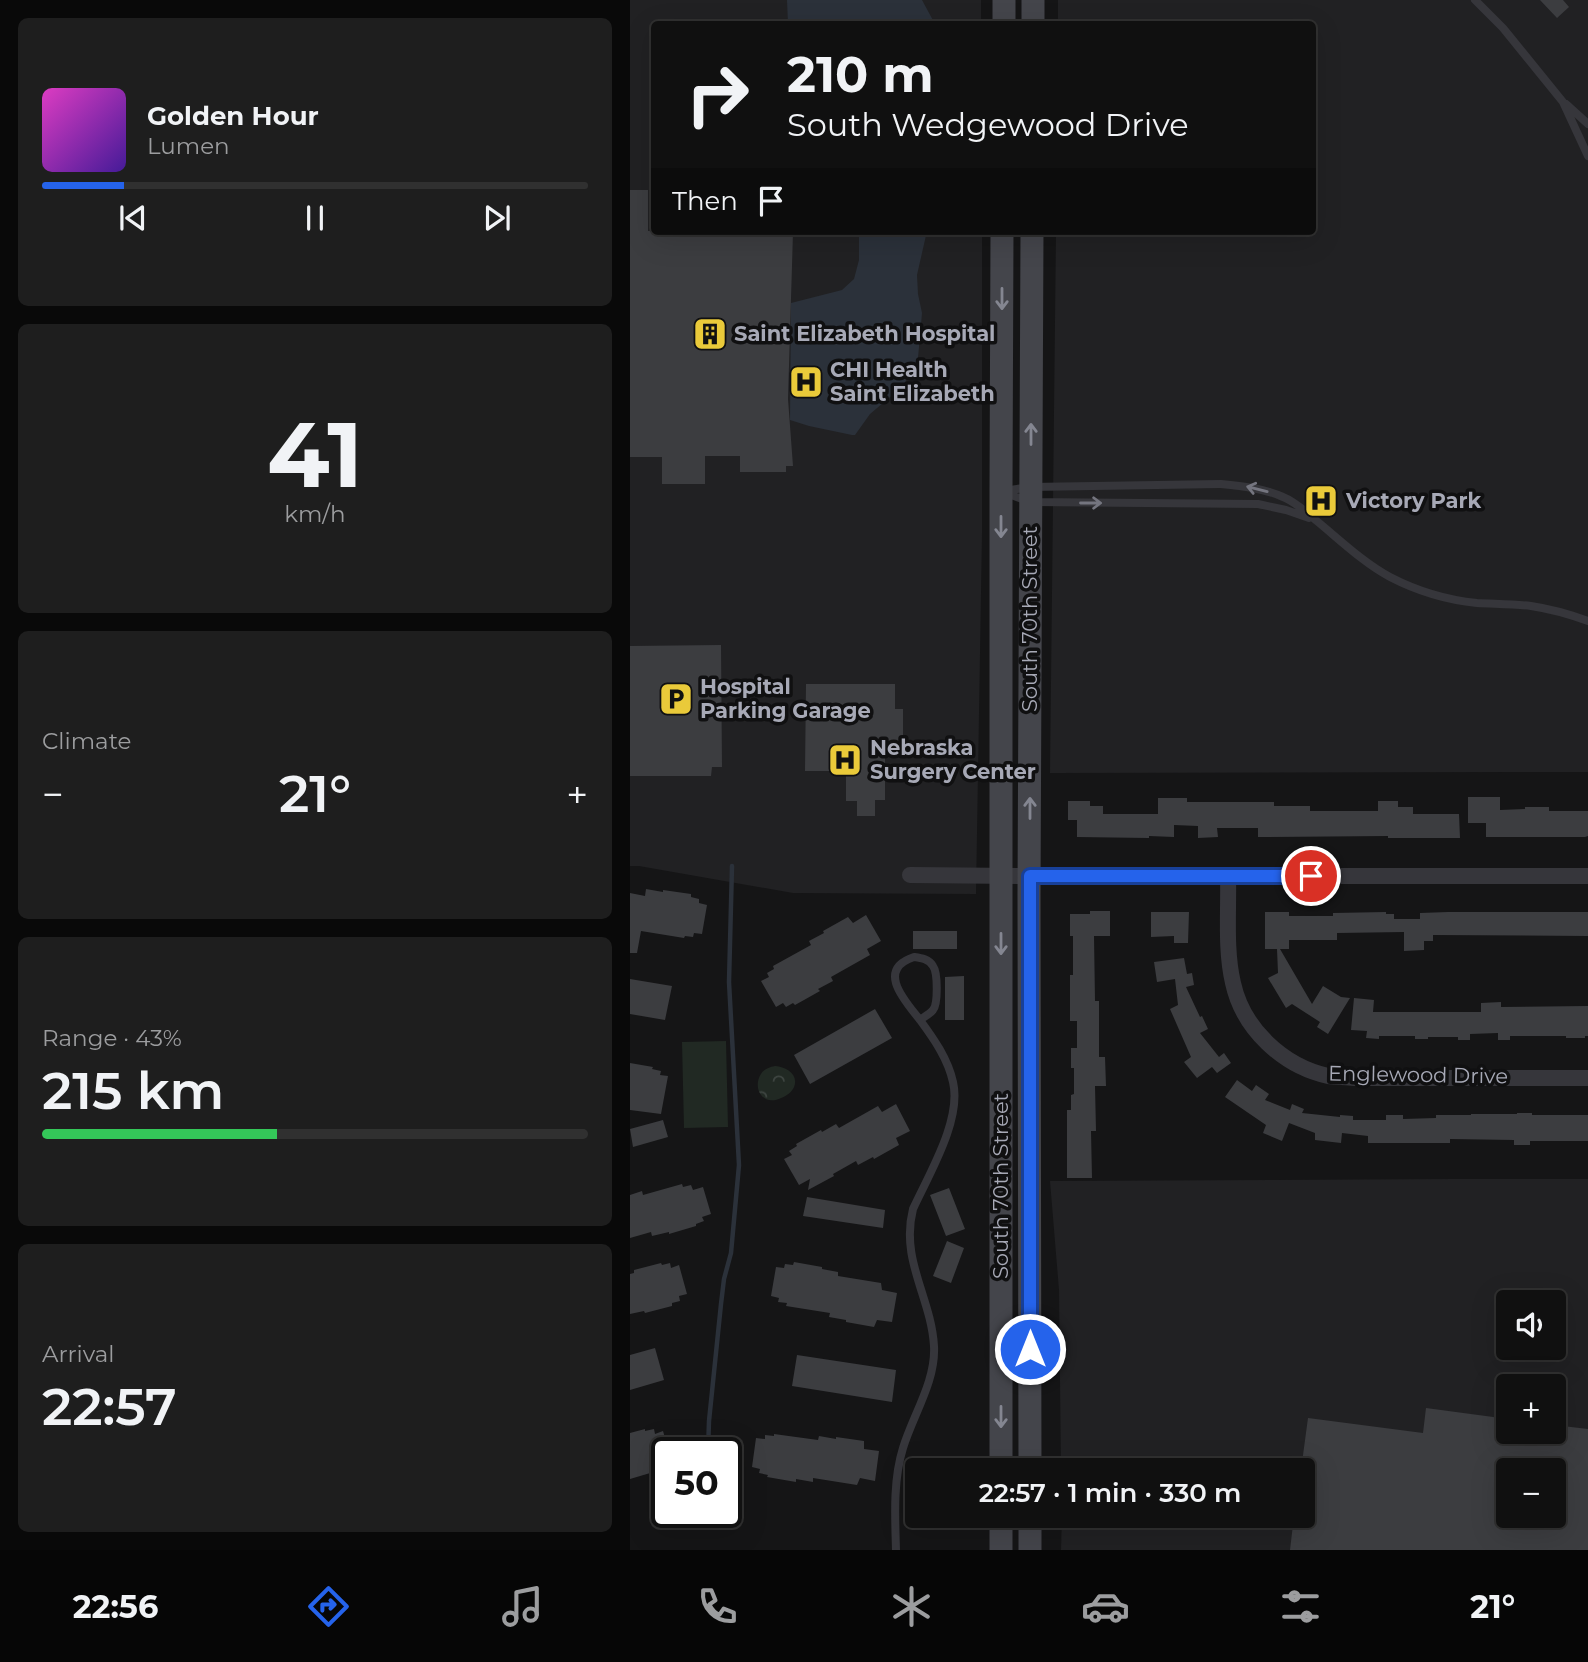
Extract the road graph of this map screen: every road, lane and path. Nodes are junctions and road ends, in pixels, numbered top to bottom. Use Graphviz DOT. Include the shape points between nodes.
graph roads {
  1 [pos="1004,0"];
  2 [pos="1033,0"];
  3 [pos="1475,0"];
  4 [pos="1004,21"];
  5 [pos="1033,21"];
  6 [pos="1563,102"];
  7 [pos="1588,124"];
  8 [pos="1588,156"];
  9 [pos="1002,235"];
  10 [pos="1032,235"];
  11 [pos="1001,491"];
  12 [pos="1030,494"];
  13 [pos="1317,520"];
  14 [pos="1588,621"];
  15 [pos="910,875"];
  16 [pos="1001,876"];
  17 [pos="1030,876"];
  18 [pos="1228,876"];
  19 [pos="1588,876"];
  20 [pos="920,1020"];
  21 [pos="1588,1078"];
  22 [pos="1001,1458"];
  23 [pos="1030,1458"];
  24 [pos="1001,1528"];
  25 [pos="1030,1528"];
  26 [pos="895,1550"];
  27 [pos="1001,1550"];
  28 [pos="1030,1550"];
  1 -- 4 [label="main road"];
  2 -- 5 [label="main road"];
  3 -- 6 [label="lane"];
  6 -- 7 [label="lane"];
  6 -- 8 [label="lane"];
  9 -- 11 [label="main road, South 70th Street, one-way"];
  12 -- 10 [label="main road, South 70th Street, one-way"];
  11 -- 12 [label="lane"];
  11 -- 12 [label="lane"];
  11 -- 16 [label="main road, South 70th Street, one-way"];
  12 -- 13 [label="lane, one-way" via="1258,504"];
  13 -- 12 [label="lane, one-way" via="1284,497 1220,484"];
  17 -- 12 [label="main road, South 70th Street, one-way"];
  13 -- 14 [label="lane" via="1368,563 1411,587 1475,603 1553,610"];
  15 -- 16 [label="street"];
  16 -- 17 [label="street"];
  16 -- 22 [label="main road, South 70th Street, one-way"];
  17 -- 18 [label="street"];
  17 -- 23 [label="main road, South 70th Street"];
  18 -- 19 [label="street"];
  18 -- 21 [label="street, Englewood Drive" via="1233,985 1255,1030 1288,1059 1311,1071 1355,1078"];
  20 -- 20 [label="lane" via="895,986 900,965 914,957 928,961 936,972 934,1009"];
  20 -- 26 [label="lane" via="940,1048 955,1100 948,1133 911,1217 909,1242 934,1355 899,1462"];
  24 -- 27 [label="main road"];
  25 -- 28 [label="main road"];
}
